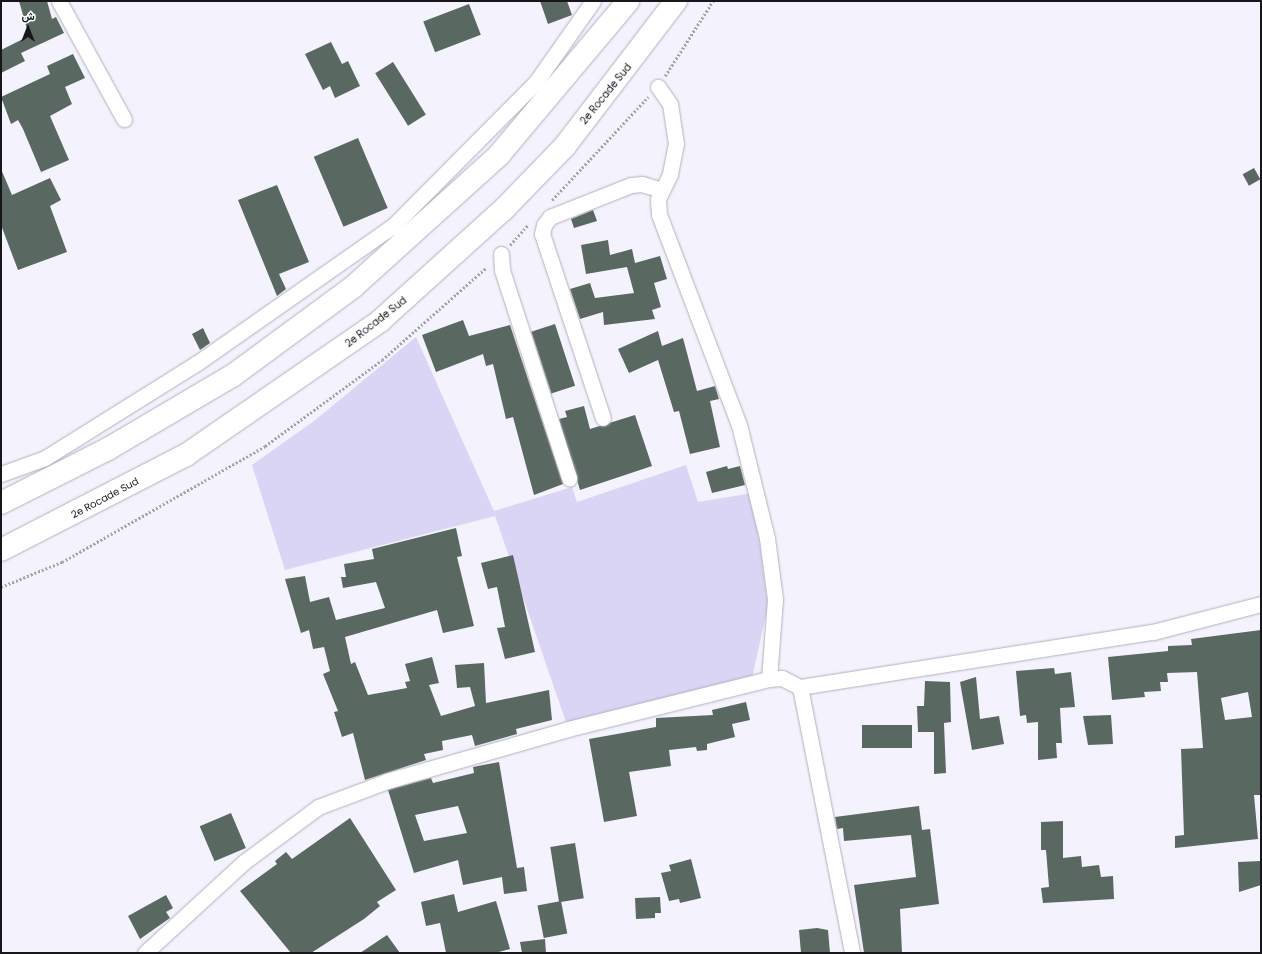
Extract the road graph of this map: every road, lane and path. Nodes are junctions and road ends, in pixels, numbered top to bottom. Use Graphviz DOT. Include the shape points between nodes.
graph roads {
  1 [pos="59,1"];
  2 [pos="593,1"];
  3 [pos="628,1"];
  4 [pos="676,1"];
  5 [pos="709,1"];
  6 [pos="712,4"];
  7 [pos="658,87"];
  8 [pos="124,119"];
  9 [pos="662,190"];
  10 [pos="501,254"];
  11 [pos="603,418"];
  12 [pos="1,474"];
  13 [pos="570,478"];
  14 [pos="1,503"];
  15 [pos="1,550"];
  16 [pos="1261,604"];
  17 [pos="769,679"];
  18 [pos="800,687"];
  19 [pos="145,953"];
  20 [pos="852,953"];
  1 -- 8 [label="street"];
  2 -- 12 [label="street" via="536,82 393,226 196,363 45,458"];
  3 -- 14 [label="highway" via="499,155 354,287 232,376 108,449"];
  4 -- 15 [label="highway, 2e Rocade Sud" via="565,146 492,220 380,321 186,455"];
  5 -- 6 [label="path"];
  7 -- 9 [label="street" via="670,104 676,144"];
  9 -- 11 [label="street" via="642,184 631,185 550,217 544,225 542,234"];
  9 -- 17 [label="street" via="658,199 665,235 739,424 758,491 775,599"];
  10 -- 13 [label="street" via="502,270"];
  16 -- 18 [label="street" via="1153,632"];
  17 -- 18 [label="street" via="782,678"];
  17 -- 19 [label="street" via="553,733 387,782 318,807 244,862"];
  18 -- 20 [label="street"];
}
